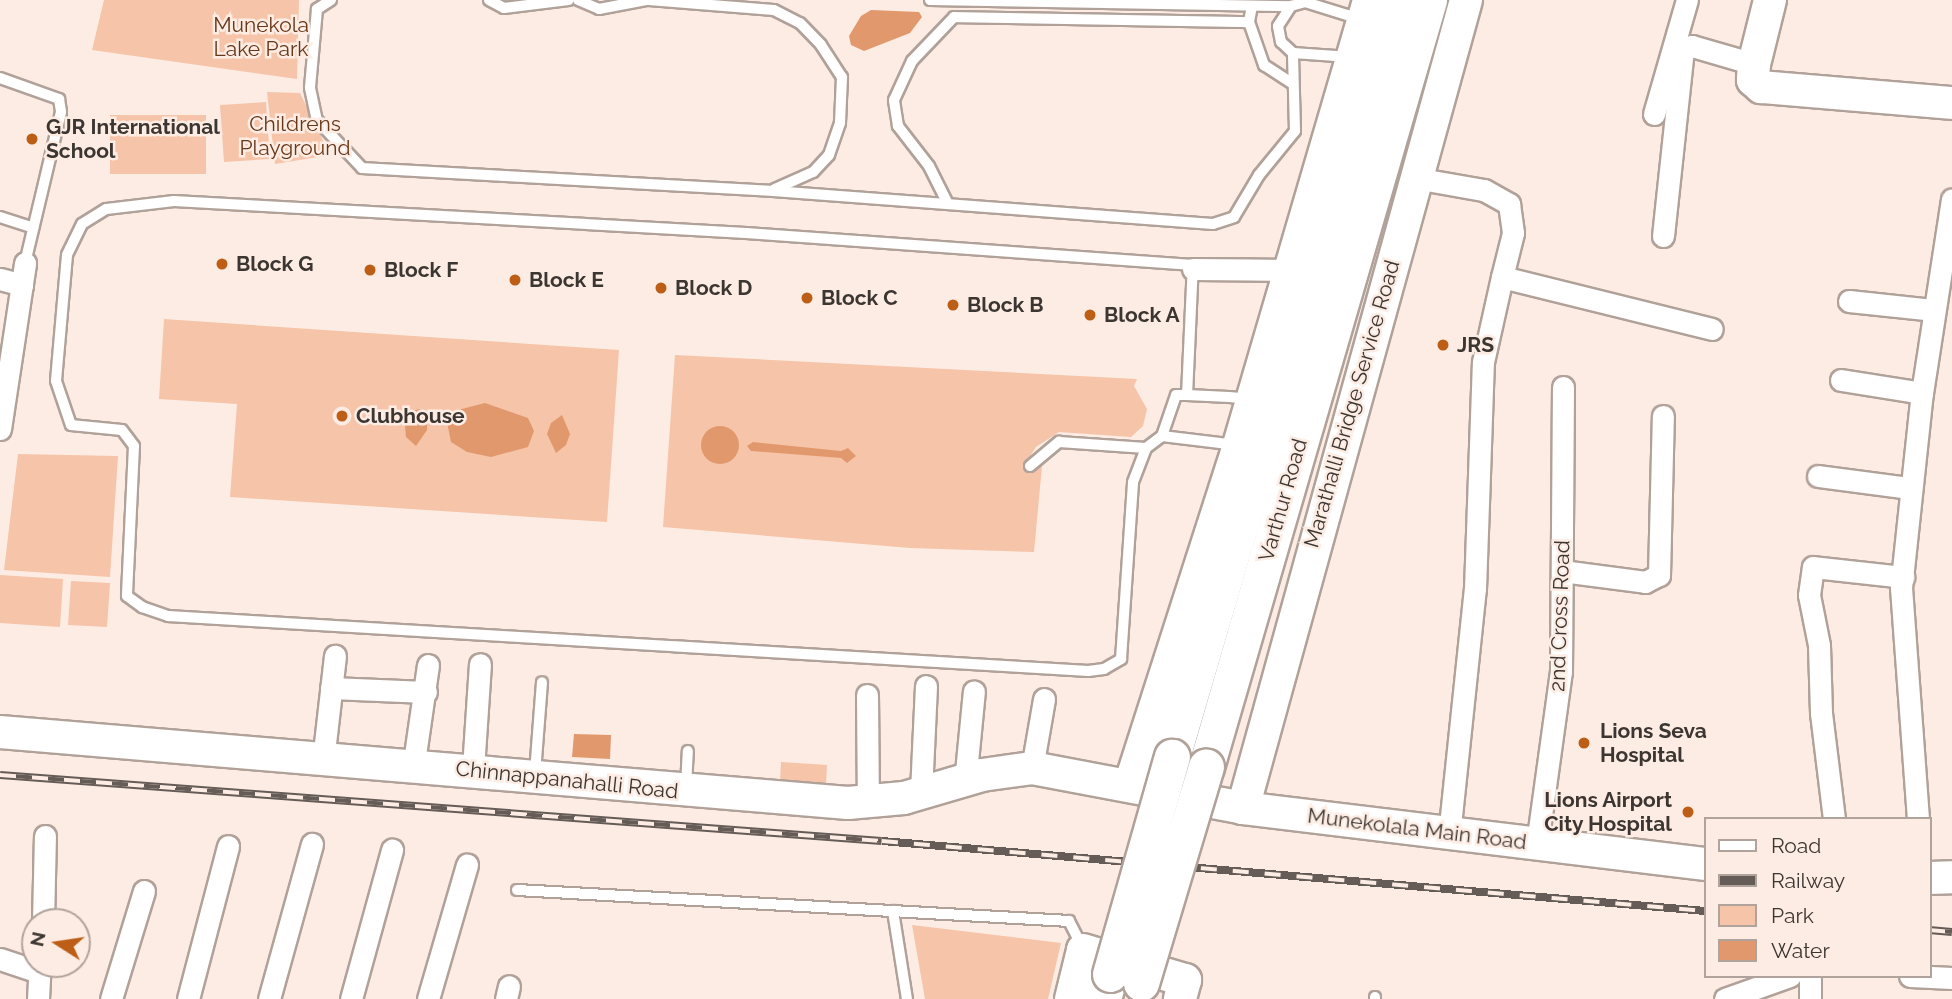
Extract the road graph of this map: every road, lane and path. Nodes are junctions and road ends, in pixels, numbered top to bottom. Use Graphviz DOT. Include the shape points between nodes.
graph roads {
  1 [pos="331,0"];
  2 [pos="489,0"];
  3 [pos="569,0"];
  4 [pos="578,0"];
  5 [pos="648,0"];
  6 [pos="930,0"];
  7 [pos="1395,0"];
  8 [pos="1429,0"];
  9 [pos="1466,0"];
  10 [pos="1687,0"];
  11 [pos="1770,0"];
  12 [pos="1252,6"];
  13 [pos="1291,6"];
  14 [pos="1366,10"];
  15 [pos="1248,22"];
  16 [pos="1293,53"];
  17 [pos="1352,57"];
  18 [pos="1754,64"];
  19 [pos="0,78"];
  20 [pos="1292,83"];
  21 [pos="1952,103"];
  22 [pos="1654,114"];
  23 [pos="1415,178"];
  24 [pos="773,191"];
  25 [pos="1952,199"];
  26 [pos="948,204"];
  27 [pos="0,217"];
  28 [pos="33,228"];
  29 [pos="1663,236"];
  30 [pos="25,263"];
  31 [pos="1192,269"];
  32 [pos="1290,270"];
  33 [pos="1502,277"];
  34 [pos="0,279"];
  35 [pos="22,285"];
  36 [pos="1849,301"];
  37 [pos="1933,310"];
  38 [pos="1712,329"];
  39 [pos="1841,380"];
  40 [pos="1563,387"];
  41 [pos="1922,393"];
  42 [pos="1181,395"];
  43 [pos="1253,398"];
  44 [pos="1663,416"];
  45 [pos="0,429"];
  46 [pos="1162,436"];
  47 [pos="1238,445"];
  48 [pos="1146,448"];
  49 [pos="1030,466"];
  50 [pos="1818,476"];
  51 [pos="1909,488"];
  52 [pos="1562,571"];
  53 [pos="1903,577"];
  54 [pos="335,656"];
  55 [pos="480,664"];
  56 [pos="428,665"];
  57 [pos="542,682"];
  58 [pos="926,686"];
  59 [pos="331,688"];
  60 [pos="974,691"];
  61 [pos="426,692"];
  62 [pos="867,695"];
  63 [pos="1044,699"];
  64 [pos="0,732"];
  65 [pos="688,751"];
  66 [pos="323,761"];
  67 [pos="1032,768"];
  68 [pos="412,769"];
  69 [pos="473,769"];
  70 [pos="535,773"];
  71 [pos="965,782"];
  72 [pos="1130,785"];
  73 [pos="686,792"];
  74 [pos="921,792"];
  75 [pos="867,802"];
  76 [pos="1243,808"];
  77 [pos="1834,817"];
  78 [pos="1918,817"];
  79 [pos="1449,835"];
  80 [pos="45,836"];
  81 [pos="312,844"];
  82 [pos="1538,844"];
  83 [pos="228,846"];
  84 [pos="392,850"];
  85 [pos="1703,864"];
  86 [pos="467,865"];
  87 [pos="1952,877"];
  88 [pos="1931,878"];
  89 [pos="517,890"];
  90 [pos="144,891"];
  91 [pos="43,908"];
  92 [pos="893,911"];
  93 [pos="0,959"];
  94 [pos="21,964"];
  95 [pos="39,978"];
  96 [pos="1784,978"];
  97 [pos="1810,978"];
  98 [pos="1917,978"];
  99 [pos="1133,979"];
  100 [pos="1943,985"];
  101 [pos="38,999"];
  102 [pos="111,999"];
  103 [pos="188,999"];
  104 [pos="269,999"];
  105 [pos="351,999"];
  106 [pos="428,999"];
  107 [pos="907,999"];
  108 [pos="1071,999"];
  109 [pos="1725,999"];
  110 [pos="1810,999"];
  1 -- 24 [label="lane" via="317,9 310,88 317,120 362,168"];
  2 -- 3 [label="lane" via="504,8"];
  4 -- 5 [label="lane" via="599,9"];
  5 -- 24 [label="lane" via="774,10 800,23 842,78 840,124 829,155 813,172"];
  6 -- 12 [label="lane"];
  7 -- 99 [label="main road, Varthur Road, bridge" via="1172,757"];
  8 -- 99 [label="main road, Varthur Road, bridge" via="1206,767"];
  9 -- 23 [label="street, Marathalli Bridge Service Road"];
  10 -- 22 [label="street"];
  11 -- 18 [label="street"];
  12 -- 13 [label="lane"];
  12 -- 15 [label="lane"];
  13 -- 14 [label="lane"];
  13 -- 16 [label="lane" via="1280,18 1278,34"];
  14 -- 17 [label="street"];
  15 -- 20 [label="lane" via="1264,65"];
  15 -- 26 [label="lane" via="954,17 912,61 894,100 898,126 929,166"];
  16 -- 17 [label="lane"];
  16 -- 20 [label="lane"];
  17 -- 32 [label="street"];
  18 -- 21 [label="street" via="1752,80 1761,87"];
  18 -- 29 [label="street" via="1692,46 1683,50"];
  19 -- 28 [label="lane" via="59,99 61,112"];
  20 -- 26 [label="lane" via="1295,131 1259,175 1234,217 1213,224"];
  23 -- 33 [label="street" via="1484,190 1509,204 1513,233"];
  23 -- 76 [label="street, Marathalli Bridge Service Road"];
  24 -- 26 [label="lane"];
  25 -- 37 [label="street"];
  27 -- 28 [label="lane"];
  28 -- 30 [label="lane"];
  30 -- 35 [label="street"];
  31 -- 32 [label="street"];
  31 -- 42 [label="lane"];
  31 -- 48 [label="lane" via="1193,265 1130,259 174,201 106,209 82,224 67,255 56,380 60,401 71,425 122,430 134,446 127,596 168,616 1104,669 1121,659 1133,482"];
  32 -- 43 [label="street"];
  33 -- 38 [label="street"];
  33 -- 79 [label="street" via="1483,362 1475,589"];
  34 -- 35 [label="street"];
  35 -- 45 [label="street"];
  36 -- 37 [label="street"];
  37 -- 41 [label="street"];
  39 -- 41 [label="street"];
  40 -- 52 [label="street, 2nd Cross Road"];
  41 -- 51 [label="street"];
  42 -- 43 [label="lane"];
  42 -- 46 [label="lane"];
  43 -- 47 [label="street"];
  44 -- 52 [label="street" via="1659,575 1645,582"];
  46 -- 47 [label="lane"];
  46 -- 48 [label="lane"];
  47 -- 72 [label="street"];
  48 -- 49 [label="lane" via="1059,442"];
  50 -- 51 [label="street"];
  51 -- 53 [label="street"];
  52 -- 82 [label="street, 2nd Cross Road" via="1561,672"];
  53 -- 77 [label="street" via="1813,568 1810,595 1819,645 1821,713"];
  53 -- 78 [label="street"];
  54 -- 59 [label="street"];
  55 -- 69 [label="street"];
  56 -- 61 [label="street"];
  57 -- 70 [label="lane"];
  58 -- 74 [label="street"];
  59 -- 61 [label="street"];
  59 -- 66 [label="street"];
  60 -- 71 [label="street"];
  61 -- 68 [label="street"];
  62 -- 75 [label="street"];
  63 -- 67 [label="street"];
  64 -- 66 [label="street, Chinnappanahalli Road"];
  65 -- 73 [label="lane"];
  66 -- 68 [label="street, Chinnappanahalli Road"];
  67 -- 71 [label="street, Chinnappanahalli Road"];
  67 -- 72 [label="street, Chinnappanahalli Road"];
  68 -- 69 [label="street, Chinnappanahalli Road"];
  69 -- 70 [label="street, Chinnappanahalli Road"];
  70 -- 73 [label="street, Chinnappanahalli Road"];
  71 -- 74 [label="street, Chinnappanahalli Road"];
  72 -- 76 [label="street, Munekolala Main Road"];
  73 -- 75 [label="street, Chinnappanahalli Road"];
  74 -- 75 [label="street, Chinnappanahalli Road"];
  76 -- 79 [label="street, Munekolala Main Road"];
  79 -- 82 [label="street, Munekolala Main Road"];
  80 -- 91 [label="street"];
  81 -- 104 [label="street"];
  82 -- 85 [label="street, Munekolala Main Road"];
  83 -- 103 [label="street"];
  84 -- 105 [label="street"];
  86 -- 106 [label="street"];
  87 -- 88 [label="street"];
  89 -- 92 [label="lane"];
  90 -- 102 [label="street"];
  92 -- 99 [label="lane" via="1069,921"];
  92 -- 107 [label="lane"];
  93 -- 94 [label="street"];
  95 -- 101 [label="street"];
  96 -- 109 [label="street"];
  97 -- 110 [label="street"];
  98 -- 100 [label="street"];
  99 -- 108 [label="street"];
}
